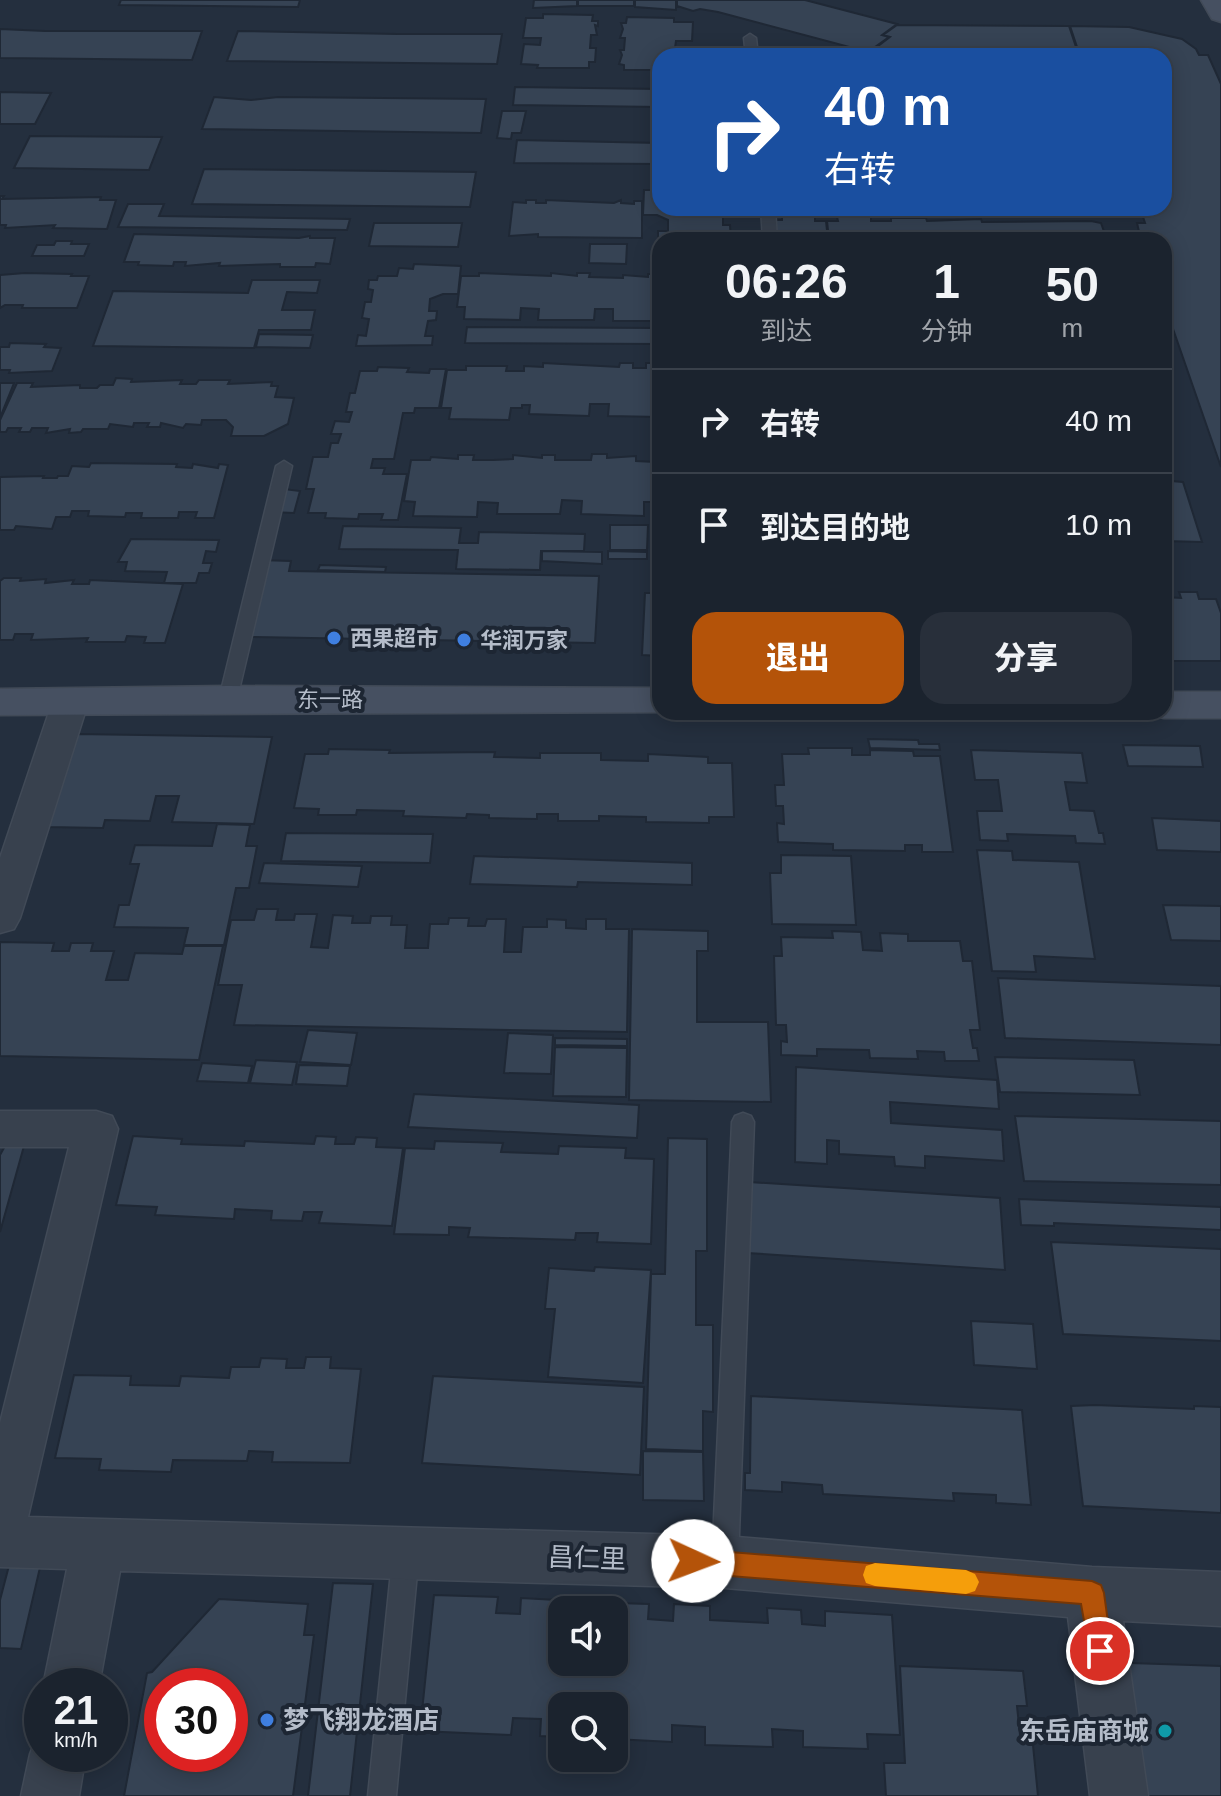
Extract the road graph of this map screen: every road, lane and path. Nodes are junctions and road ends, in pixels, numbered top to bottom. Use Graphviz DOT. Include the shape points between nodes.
graph roads {
  1 [pos="1214,0"];
  2 [pos="1221,14"];
  3 [pos="750,38"];
  4 [pos="751,48"];
  5 [pos="284,466"];
  6 [pos="228,699"];
  7 [pos="652,701"];
  8 [pos="0,702"];
  9 [pos="70,703"];
  10 [pos="1172,705"];
  11 [pos="1221,705"];
  12 [pos="0,918"];
  13 [pos="743,1122"];
  14 [pos="0,1129"];
  15 [pos="0,1527"];
  16 [pos="0,1542"];
  17 [pos="98,1547"];
  18 [pos="406,1552"];
  19 [pos="725,1562"];
  20 [pos="1092,1593"];
  21 [pos="1221,1599"];
  22 [pos="74,1668"];
  23 [pos="55,1772"];
  24 [pos="50,1796"];
  25 [pos="382,1796"];
  26 [pos="1119,1796"];
  1 -- 2 [label="street"];
  3 -- 4 [label="lane"];
  5 -- 6 [label="lane"];
  6 -- 7 [label="street, 东一路"];
  6 -- 9 [label="street, 东一路"];
  8 -- 9 [label="street, 东一路"];
  9 -- 12 [label="street"];
  10 -- 11 [label="street"];
  13 -- 19 [label="lane"];
  14 -- 15 [label="street" via="96,1129"];
  16 -- 17 [label="street, 昌仁里"];
  17 -- 18 [label="street, 昌仁里"];
  17 -- 22 [label="street"];
  18 -- 19 [label="street, 昌仁里"];
  18 -- 25 [label="lane"];
  19 -- 20 [label="street, 昌仁里"];
  20 -- 21 [label="street, 昌仁里"];
  20 -- 26 [label="street"];
  23 -- 24 [label="street"];
}
